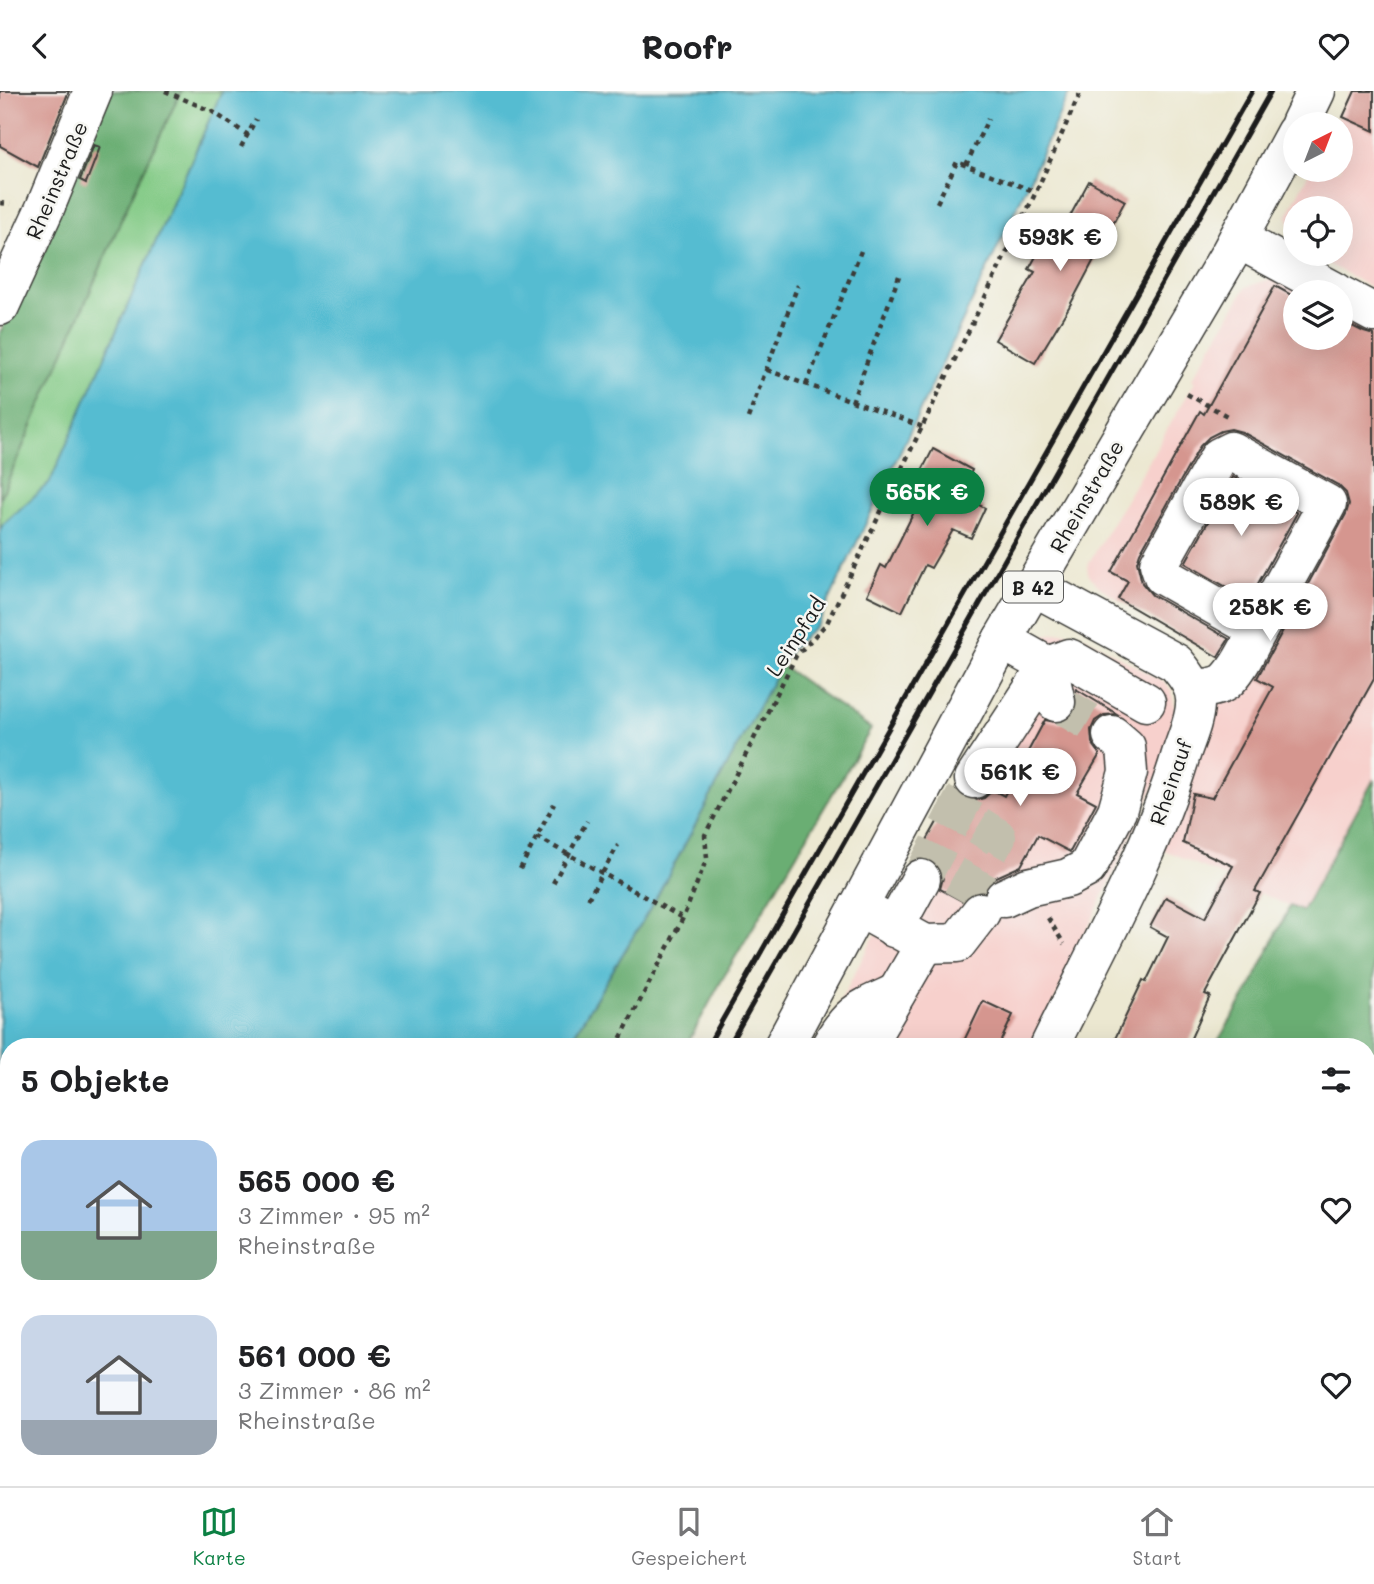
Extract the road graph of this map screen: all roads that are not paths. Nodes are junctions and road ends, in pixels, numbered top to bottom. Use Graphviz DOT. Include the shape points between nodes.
graph roads {
  1 [pos="93,91"];
  2 [pos="1316,91"];
  3 [pos="1306,112"];
  4 [pos="1283,155"];
  5 [pos="1238,239"];
  6 [pos="1314,280"];
  7 [pos="1353,302"];
  8 [pos="0,306"];
  9 [pos="1374,313"];
  10 [pos="1033,586"];
  11 [pos="1258,630"];
  12 [pos="1002,640"];
  13 [pos="1052,684"];
  14 [pos="1194,689"];
  15 [pos="1146,702"];
  16 [pos="1112,735"];
  17 [pos="974,779"];
  18 [pos="858,907"];
  19 [pos="917,938"];
  20 [pos="896,993"];
  21 [pos="788,1038"];
  22 [pos="835,1038"];
  23 [pos="870,1038"];
  24 [pos="1053,1038"];
  1 -- 8 [label="main road, Rheinstraße"];
  2 -- 3 [label="main road"];
  4 -- 5 [label="main road, Rheinstraße / B 42"];
  5 -- 6 [label="main road"];
  5 -- 10 [label="main road, Rheinstraße / B 42"];
  7 -- 9 [label="main road"];
  10 -- 12 [label="main road, Rheinstraße / B 42"];
  10 -- 14 [label="main road" via="1175,663"];
  11 -- 11 [label="main road" via="1327,504 1231,451 1219,457 1159,563 1163,576"];
  11 -- 14 [label="main road" via="1225,681"];
  12 -- 13 [label="main road"];
  12 -- 18 [label="main road, Rheinstraße / B 42"];
  13 -- 15 [label="main road" via="1069,658"];
  13 -- 17 [label="main road"];
  14 -- 24 [label="main road, Rheinauf" via="1195,704 1150,839"];
  16 -- 19 [label="main road" via="1126,747 1128,772 1117,811 1087,868 1068,878 972,894"];
  18 -- 19 [label="main road"];
  18 -- 21 [label="main road, Rheinstraße / B 42"];
  19 -- 20 [label="main road"];
  20 -- 22 [label="main road" via="858,1010"];
  20 -- 23 [label="main road"];
}
